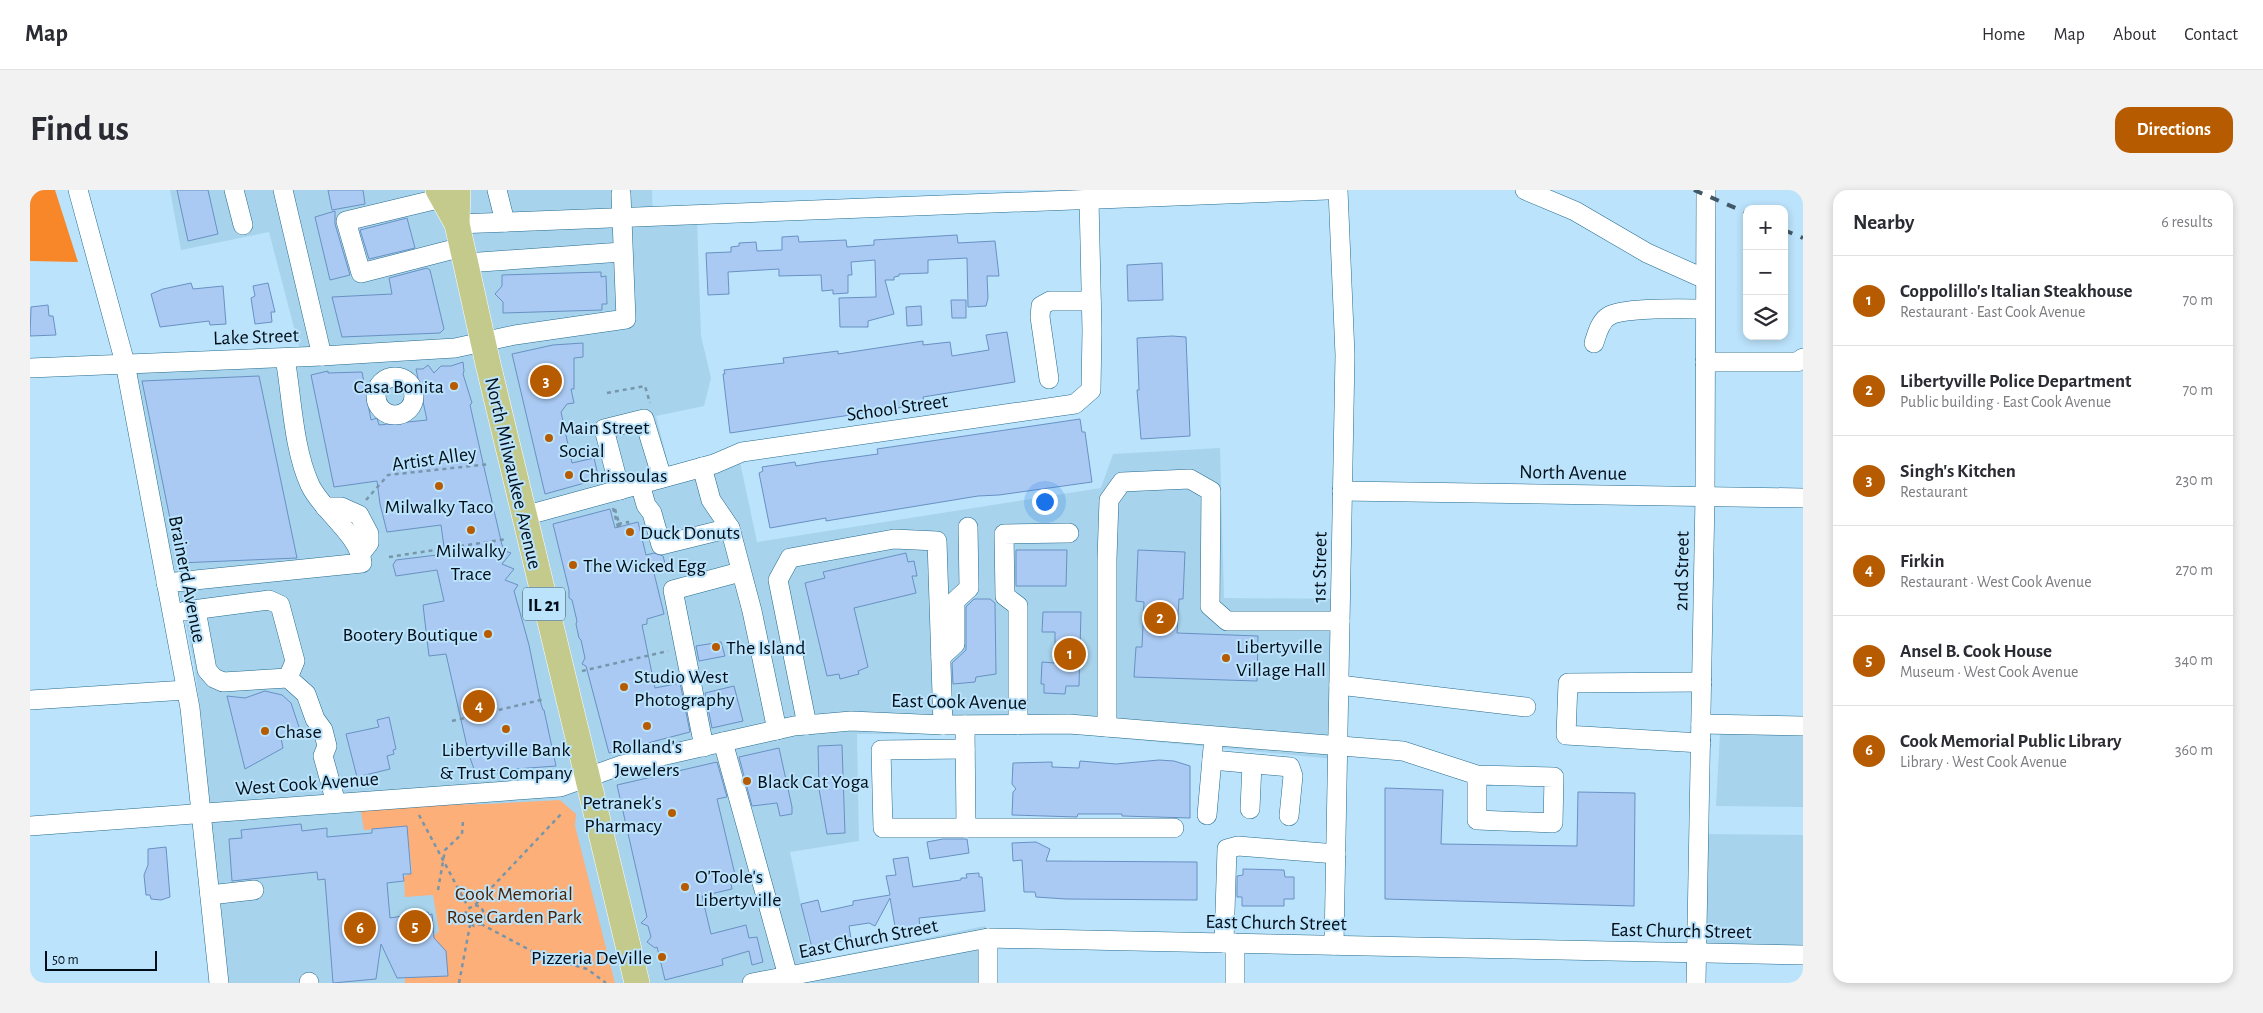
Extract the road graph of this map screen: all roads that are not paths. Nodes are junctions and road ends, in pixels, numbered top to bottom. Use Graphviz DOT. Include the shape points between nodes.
graph roads {
  1 [pos="78,190"];
  2 [pos="234,190"];
  3 [pos="283,190"];
  4 [pos="498,190"];
  5 [pos="1327,190"];
  6 [pos="1338,190"];
  7 [pos="1525,190"];
  8 [pos="1706,190"];
  9 [pos="446,193"];
  10 [pos="621,194"];
  11 [pos="1089,199"];
  12 [pos="620,218"];
  13 [pos="505,222"];
  14 [pos="243,225"];
  15 [pos="462,245"];
  16 [pos="622,252"];
  17 [pos="1705,279"];
  18 [pos="1091,301"];
  19 [pos="1705,310"];
  20 [pos="483,342"];
  21 [pos="1594,343"];
  22 [pos="386,352"];
  23 [pos="322,356"];
  24 [pos="285,358"];
  25 [pos="1803,358"];
  26 [pos="1705,362"];
  27 [pos="124,363"];
  28 [pos="30,368"];
  29 [pos="390,378"];
  30 [pos="1050,379"];
  31 [pos="702,467"];
  32 [pos="662,478"];
  33 [pos="640,484"];
  34 [pos="1342,491"];
  35 [pos="1705,496"];
  36 [pos="1803,498"];
  37 [pos="616,501"];
  38 [pos="524,516"];
  39 [pos="968,527"];
  40 [pos="730,528"];
  41 [pos="1070,533"];
  42 [pos="740,572"];
  43 [pos="166,583"];
  44 [pos="196,610"];
  45 [pos="172,613"];
  46 [pos="1340,621"];
  47 [pos="203,650"];
  48 [pos="179,652"];
  49 [pos="941,656"];
  50 [pos="288,678"];
  51 [pos="1702,682"];
  52 [pos="1339,684"];
  53 [pos="186,690"];
  54 [pos="30,700"];
  55 [pos="1526,708"];
  56 [pos="807,725"];
  57 [pos="943,725"];
  58 [pos="965,725"];
  59 [pos="1018,725"];
  60 [pos="1803,726"];
  61 [pos="1108,727"];
  62 [pos="777,730"];
  63 [pos="1701,734"];
  64 [pos="1214,736"];
  65 [pos="723,742"];
  66 [pos="704,747"];
  67 [pos="1338,747"];
  68 [pos="965,749"];
  69 [pos="1212,760"];
  70 [pos="1252,764"];
  71 [pos="1477,775"];
  72 [pos="586,778"];
  73 [pos="336,803"];
  74 [pos="1250,809"];
  75 [pos="200,813"];
  76 [pos="1207,815"];
  77 [pos="1289,816"];
  78 [pos="30,826"];
  79 [pos="966,828"];
  80 [pos="1174,828"];
  81 [pos="1336,854"];
  82 [pos="254,890"];
  83 [pos="210,895"];
  84 [pos="988,938"];
  85 [pos="1230,943"];
  86 [pos="1334,945"];
  87 [pos="1697,953"];
  88 [pos="1803,955"];
  89 [pos="788,976"];
  90 [pos="218,983"];
  91 [pos="636,983"];
  92 [pos="752,983"];
  93 [pos="988,983"];
  94 [pos="1235,983"];
  95 [pos="1696,983"];
  1 -- 27 [label="street, Brainerd Avenue"];
  2 -- 14 [label="street"];
  3 -- 23 [label="street"];
  4 -- 13 [label="street"];
  5 -- 11 [label="street"];
  6 -- 34 [label="street, 1st Street" via="1345,356"];
  7 -- 17 [label="street" via="1575,211 1647,253"];
  8 -- 17 [label="street, 2nd Street"];
  9 -- 15 [label="main road, North Milwaukee Avenue / IL 21"];
  9 -- 15 [label="street" via="346,221 361,273"];
  10 -- 12 [label="street"];
  11 -- 12 [label="street"];
  11 -- 18 [label="street, School Street"];
  12 -- 13 [label="street"];
  12 -- 16 [label="street"];
  13 -- 15 [label="street"];
  15 -- 16 [label="street"];
  15 -- 20 [label="main road, North Milwaukee Avenue / IL 21"];
  16 -- 20 [label="street, Lake Street" via="626,320"];
  17 -- 19 [label="street, 2nd Street"];
  18 -- 30 [label="street" via="1050,301 1041,306"];
  18 -- 31 [label="street, School Street" via="1091,390 1075,404 742,452"];
  19 -- 21 [label="street" via="1651,310 1609,316 1601,324"];
  19 -- 26 [label="street, 2nd Street"];
  20 -- 22 [label="street, Lake Street" via="455,348"];
  20 -- 38 [label="main road, North Milwaukee Avenue / IL 21"];
  22 -- 23 [label="street, Lake Street"];
  22 -- 29 [label="street"];
  23 -- 24 [label="street, Lake Street"];
  24 -- 27 [label="street, Lake Street"];
  24 -- 43 [label="street" via="303,468 325,507 353,538 362,563 239,568"];
  25 -- 26 [label="street" via="1797,362"];
  26 -- 35 [label="street, 2nd Street"];
  27 -- 28 [label="street, Lake Street"];
  27 -- 43 [label="street, Brainerd Avenue"];
  31 -- 32 [label="street, School Street"];
  31 -- 40 [label="street" via="711,500"];
  32 -- 33 [label="street, School Street"];
  32 -- 37 [label="street" via="644,419 604,429"];
  33 -- 37 [label="street, School Street"];
  33 -- 40 [label="street" via="661,544"];
  34 -- 35 [label="street, North Avenue"];
  34 -- 46 [label="street, 1st Street"];
  35 -- 36 [label="street, North Avenue"];
  35 -- 51 [label="street, 2nd Street"];
  37 -- 38 [label="street, School Street"];
  38 -- 72 [label="main road, North Milwaukee Avenue / IL 21"];
  39 -- 49 [label="street" via="969,588 955,601 955,644"];
  40 -- 42 [label="street"];
  41 -- 59 [label="street" via="1004,534 1005,596 1018,606"];
  42 -- 62 [label="street" via="752,611"];
  42 -- 66 [label="street" via="673,590"];
  43 -- 45 [label="street, Brainerd Avenue"];
  44 -- 45 [label="street"];
  44 -- 47 [label="street"];
  44 -- 50 [label="street" via="269,600 280,605 295,661"];
  45 -- 48 [label="street, Brainerd Avenue"];
  46 -- 52 [label="street, 1st Street"];
  46 -- 61 [label="street" via="1227,621 1210,606 1211,491 1190,479 1122,482 1109,500"];
  47 -- 48 [label="street"];
  47 -- 50 [label="street" via="207,670 223,682"];
  48 -- 53 [label="street, Brainerd Avenue"];
  49 -- 56 [label="street" via="937,541 894,539 790,558 778,580"];
  49 -- 57 [label="street"];
  50 -- 73 [label="street" via="306,694 315,719 323,730 327,746 323,756"];
  51 -- 63 [label="street, 2nd Street"];
  51 -- 63 [label="street" via="1568,683 1566,735"];
  52 -- 55 [label="street"];
  52 -- 67 [label="street, 1st Street"];
  53 -- 54 [label="street"];
  53 -- 75 [label="street, Brainerd Avenue"];
  56 -- 57 [label="street, East Cook Avenue" via="852,721"];
  56 -- 62 [label="street, East Cook Avenue"];
  57 -- 58 [label="street, East Cook Avenue"];
  58 -- 59 [label="street, East Cook Avenue"];
  58 -- 68 [label="street"];
  59 -- 61 [label="street, East Cook Avenue"];
  60 -- 63 [label="street"];
  61 -- 64 [label="street, East Cook Avenue"];
  62 -- 65 [label="street, East Cook Avenue"];
  63 -- 87 [label="street, 2nd Street"];
  64 -- 67 [label="street, East Cook Avenue"];
  64 -- 69 [label="street"];
  65 -- 66 [label="street, East Cook Avenue"];
  65 -- 89 [label="street"];
  66 -- 72 [label="street, East Cook Avenue" via="622,765"];
  67 -- 71 [label="street, East Cook Avenue" via="1402,751"];
  67 -- 81 [label="street, 1st Street"];
  68 -- 79 [label="street"];
  68 -- 79 [label="street" via="881,750 883,828"];
  69 -- 70 [label="street"];
  69 -- 76 [label="street"];
  70 -- 74 [label="street"];
  70 -- 77 [label="street" via="1290,767 1293,776"];
  71 -- 71 [label="street, East Cook Avenue" via="1554,777 1553,822 1477,820"];
  72 -- 73 [label="street, West Cook Avenue" via="560,787"];
  72 -- 91 [label="main road, North Milwaukee Avenue / IL 21"];
  73 -- 75 [label="street, West Cook Avenue"];
  75 -- 78 [label="street, West Cook Avenue"];
  75 -- 83 [label="street, Brainerd Avenue"];
  79 -- 80 [label="street"];
  81 -- 85 [label="street" via="1238,846 1227,848"];
  81 -- 86 [label="street, 1st Street"];
  82 -- 83 [label="street"];
  83 -- 90 [label="street, Brainerd Avenue"];
  84 -- 85 [label="street, East Church Street"];
  84 -- 89 [label="street, East Church Street"];
  84 -- 93 [label="street"];
  85 -- 86 [label="street, East Church Street"];
  85 -- 94 [label="street"];
  86 -- 87 [label="street, East Church Street"];
  87 -- 88 [label="street, East Church Street"];
  87 -- 95 [label="street, 2nd Street"];
  89 -- 92 [label="street, East Church Street"];
}
